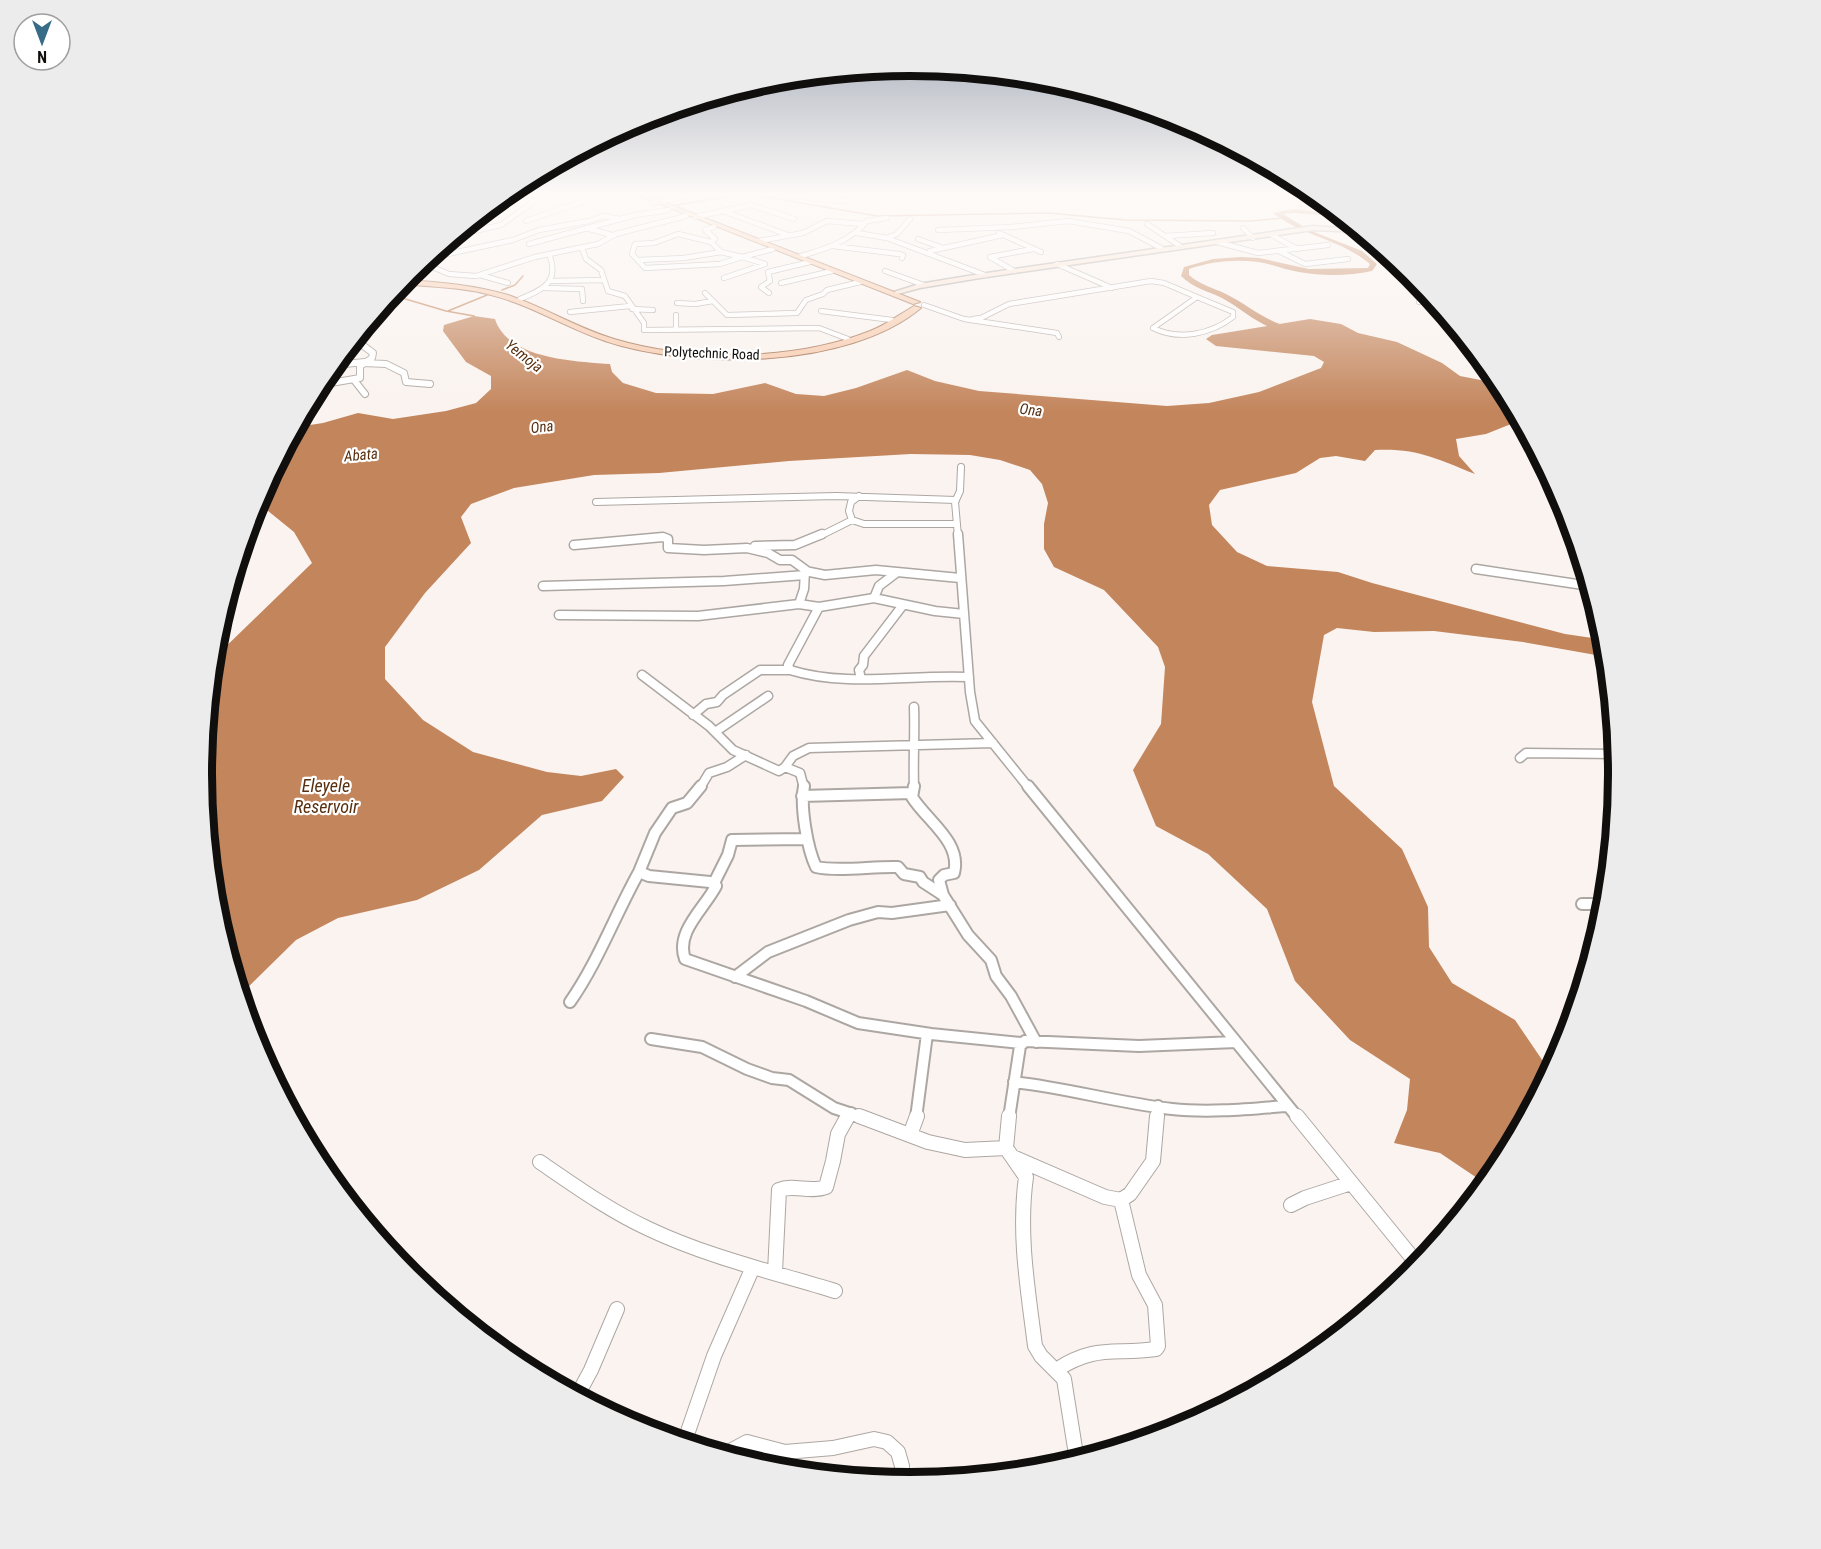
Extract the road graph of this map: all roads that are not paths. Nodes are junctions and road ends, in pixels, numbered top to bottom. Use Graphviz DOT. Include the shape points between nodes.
graph roads {
  1 [pos="435,267"];
  2 [pos="505,267"];
  3 [pos="554,267"];
  4 [pos="597,267"];
  5 [pos="758,267"];
  6 [pos="788,267"];
  7 [pos="823,267"];
  8 [pos="828,267"];
  9 [pos="964,267"];
  10 [pos="1008,267"];
  11 [pos="1037,267"];
  12 [pos="1065,267"];
  13 [pos="832,271"];
  14 [pos="885,271"];
  15 [pos="1014,271"];
  16 [pos="480,275"];
  17 [pos="984,275"];
  18 [pos="724,278"];
  19 [pos="854,278"];
  20 [pos="603,280"];
  21 [pos="549,281"];
  22 [pos="415,283"];
  23 [pos="415,283"];
  24 [pos="508,283"];
  25 [pos="781,283"];
  26 [pos="924,285"];
  27 [pos="544,288"];
  28 [pos="1112,288"];
  29 [pos="705,293"];
  30 [pos="769,293"];
  31 [pos="892,294"];
  32 [pos="1197,297"];
  33 [pos="520,299"];
  34 [pos="1421,299"];
  35 [pos="583,301"];
  36 [pos="713,301"];
  37 [pos="1419,302"];
  38 [pos="677,303"];
  39 [pos="915,305"];
  40 [pos="631,307"];
  41 [pos="653,309"];
  42 [pos="821,311"];
  43 [pos="570,312"];
  44 [pos="676,315"];
  45 [pos="727,315"];
  46 [pos="973,319"];
  47 [pos="892,320"];
  48 [pos="724,329"];
  49 [pos="633,330"];
  50 [pos="644,330"];
  51 [pos="676,330"];
  52 [pos="1059,337"];
  53 [pos="848,339"];
  54 [pos="362,345"];
  55 [pos="364,363"];
  56 [pos="347,364"];
  57 [pos="354,380"];
  58 [pos="333,383"];
  59 [pos="430,384"];
  60 [pos="365,394"];
  61 [pos="962,467"];
  62 [pos="859,496"];
  63 [pos="956,500"];
  64 [pos="596,502"];
  65 [pos="852,520"];
  66 [pos="957,524"];
  67 [pos="574,545"];
  68 [pos="742,547"];
  69 [pos="1476,569"];
  70 [pos="806,573"];
  71 [pos="896,573"];
  72 [pos="960,578"];
  73 [pos="1582,585"];
  74 [pos="543,586"];
  75 [pos="874,598"];
  76 [pos="799,604"];
  77 [pos="903,605"];
  78 [pos="819,607"];
  79 [pos="964,614"];
  80 [pos="560,615"];
  81 [pos="790,670"];
  82 [pos="642,675"];
  83 [pos="969,677"];
  84 [pos="861,679"];
  85 [pos="768,696"];
  86 [pos="914,707"];
  87 [pos="693,715"];
  88 [pos="714,732"];
  89 [pos="993,743"];
  90 [pos="912,746"];
  91 [pos="1608,754"];
  92 [pos="746,755"];
  93 [pos="1520,758"];
  94 [pos="784,767"];
  95 [pos="912,793"];
  96 [pos="802,796"];
  97 [pos="806,839"];
  98 [pos="639,873"];
  99 [pos="714,883"];
  100 [pos="943,895"];
  101 [pos="1596,903"];
  102 [pos="1582,904"];
  103 [pos="950,905"];
  104 [pos="735,977"];
  105 [pos="570,1002"];
  106 [pos="927,1034"];
  107 [pos="651,1039"];
  108 [pos="1036,1042"];
  109 [pos="1236,1042"];
  110 [pos="1021,1043"];
  111 [pos="1014,1082"];
  112 [pos="1158,1106"];
  113 [pos="1286,1106"];
  114 [pos="851,1113"];
  115 [pos="910,1135"];
  116 [pos="1008,1152"];
  117 [pos="540,1162"];
  118 [pos="1351,1183"];
  119 [pos="1121,1200"];
  120 [pos="1290,1205"];
  121 [pos="1413,1259"];
  122 [pos="753,1267"];
  123 [pos="775,1272"];
  124 [pos="836,1291"];
  125 [pos="617,1309"];
  126 [pos="1056,1370"];
  127 [pos="581,1389"];
  128 [pos="687,1435"];
  129 [pos="733,1450"];
  130 [pos="1078,1452"];
  131 [pos="902,1472"];
  1 -- 16 [label="street" via="458,276"];
  2 -- 16 [label="street"];
  3 -- 21 [label="street"];
  4 -- 20 [label="street"];
  5 -- 18 [label="street"];
  6 -- 30 [label="street" via="768,272 770,281 761,287"];
  7 -- 13 [label="main road"];
  8 -- 19 [label="main road"];
  9 -- 17 [label="street"];
  10 -- 15 [label="street"];
  11 -- 15 [label="main road"];
  12 -- 28 [label="street"];
  13 -- 19 [label="main road"];
  13 -- 25 [label="street"];
  14 -- 26 [label="street"];
  15 -- 17 [label="main road"];
  16 -- 24 [label="street"];
  17 -- 26 [label="main road"];
  19 -- 31 [label="main road"];
  19 -- 45 [label="street" via="806,300 797,313"];
  20 -- 21 [label="street"];
  20 -- 40 [label="street" via="608,291 621,293"];
  21 -- 27 [label="street"];
  22 -- 33 [label="main road, Polytechnic Road" via="461,285"];
  23 -- 39 [label="main road, Polytechnic Road" via="493,294 617,342 699,355 771,354 838,344 887,327"];
  26 -- 31 [label="main road"];
  27 -- 33 [label="street"];
  27 -- 35 [label="street" via="582,289"];
  28 -- 32 [label="street" via="1156,281"];
  28 -- 46 [label="street" via="1009,304"];
  29 -- 36 [label="street"];
  31 -- 39 [label="main road"];
  32 -- 32 [label="street" via="1233,312 1233,317 1220,326 1186,335 1167,335 1153,328"];
  33 -- 53 [label="main road, Polytechnic Road" via="621,341 674,351 762,352"];
  34 -- 37 [label="street"];
  36 -- 38 [label="street"];
  36 -- 45 [label="street"];
  39 -- 46 [label="street"];
  39 -- 47 [label="main road, Polytechnic Road"];
  40 -- 41 [label="street"];
  40 -- 43 [label="street"];
  40 -- 50 [label="street" via="644,323"];
  42 -- 47 [label="street"];
  44 -- 51 [label="street"];
  45 -- 48 [label="street"];
  46 -- 52 [label="street" via="1048,330"];
  47 -- 53 [label="main road, Polytechnic Road"];
  48 -- 51 [label="street"];
  48 -- 53 [label="street" via="819,328"];
  49 -- 50 [label="street"];
  50 -- 51 [label="street"];
  54 -- 55 [label="street" via="373,353"];
  55 -- 56 [label="street"];
  55 -- 57 [label="street" via="360,378"];
  55 -- 59 [label="street" via="389,364 404,373 406,382"];
  57 -- 58 [label="street"];
  57 -- 60 [label="street"];
  61 -- 63 [label="street"];
  62 -- 63 [label="street"];
  62 -- 64 [label="street"];
  62 -- 65 [label="street" via="851,502"];
  63 -- 66 [label="street"];
  65 -- 66 [label="street" via="864,524"];
  65 -- 68 [label="street" via="806,542"];
  66 -- 72 [label="street"];
  67 -- 68 [label="street" via="656,537 667,538 668,548"];
  68 -- 70 [label="street" via="780,560 792,560"];
  69 -- 73 [label="street"];
  70 -- 71 [label="street"];
  70 -- 74 [label="street" via="723,581"];
  70 -- 76 [label="street"];
  71 -- 72 [label="street"];
  71 -- 75 [label="street" via="879,586"];
  72 -- 79 [label="street"];
  75 -- 77 [label="street"];
  75 -- 78 [label="street"];
  76 -- 78 [label="street"];
  76 -- 80 [label="street" via="698,616"];
  77 -- 79 [label="street"];
  77 -- 84 [label="street" via="864,656 859,670"];
  78 -- 81 [label="street" via="788,664"];
  79 -- 83 [label="street"];
  81 -- 84 [label="street" via="814,678"];
  81 -- 87 [label="street" via="760,670"];
  82 -- 87 [label="street"];
  83 -- 84 [label="street"];
  83 -- 89 [label="street" via="973,717"];
  85 -- 88 [label="street"];
  86 -- 90 [label="street"];
  87 -- 88 [label="street"];
  88 -- 92 [label="street" via="733,750"];
  89 -- 90 [label="street"];
  89 -- 109 [label="street"];
  90 -- 94 [label="street" via="808,747 788,759"];
  90 -- 95 [label="street"];
  91 -- 93 [label="street" via="1526,753"];
  92 -- 94 [label="street" via="779,771"];
  92 -- 98 [label="street" via="709,773 696,795 672,808 655,833"];
  94 -- 96 [label="street" via="800,773"];
  95 -- 96 [label="street"];
  95 -- 100 [label="street" via="921,811 953,850 957,868 939,880"];
  96 -- 97 [label="street"];
  97 -- 99 [label="street" via="732,840"];
  97 -- 100 [label="street" via="818,868 898,867 904,874 920,877"];
  98 -- 99 [label="street"];
  98 -- 105 [label="street" via="586,979"];
  99 -- 104 [label="street" via="715,888 683,937 682,955 695,964"];
  100 -- 103 [label="street"];
  101 -- 102 [label="street"];
  103 -- 104 [label="street" via="878,912 849,920 768,952"];
  103 -- 108 [label="street" via="991,960 996,976"];
  104 -- 106 [label="street" via="858,1023"];
  106 -- 110 [label="street"];
  106 -- 115 [label="street" via="916,1121"];
  107 -- 114 [label="street" via="702,1047 747,1069 789,1080 827,1105"];
  108 -- 109 [label="street" via="1139,1046"];
  108 -- 110 [label="street"];
  109 -- 113 [label="street"];
  110 -- 111 [label="street"];
  111 -- 112 [label="street"];
  111 -- 116 [label="street"];
  112 -- 113 [label="street" via="1241,1110"];
  112 -- 119 [label="street" via="1153,1161 1130,1194"];
  113 -- 118 [label="street"];
  114 -- 115 [label="street"];
  114 -- 123 [label="street" via="836,1133 834,1162 826,1187 815,1191 779,1190"];
  115 -- 116 [label="street" via="965,1150"];
  116 -- 119 [label="street" via="1105,1197"];
  116 -- 126 [label="street" via="1026,1177 1022,1234 1035,1346 1040,1358"];
  117 -- 122 [label="street" via="622,1215 663,1236"];
  118 -- 120 [label="street"];
  118 -- 121 [label="street"];
  119 -- 126 [label="street" via="1139,1275 1155,1305 1158,1346 1149,1350 1093,1351"];
  122 -- 123 [label="street"];
  122 -- 128 [label="street" via="714,1356"];
  123 -- 124 [label="street"];
  125 -- 127 [label="street"];
  126 -- 130 [label="street" via="1064,1379"];
  129 -- 131 [label="street" via="747,1442 785,1452 874,1439 887,1442 898,1452"];
}
